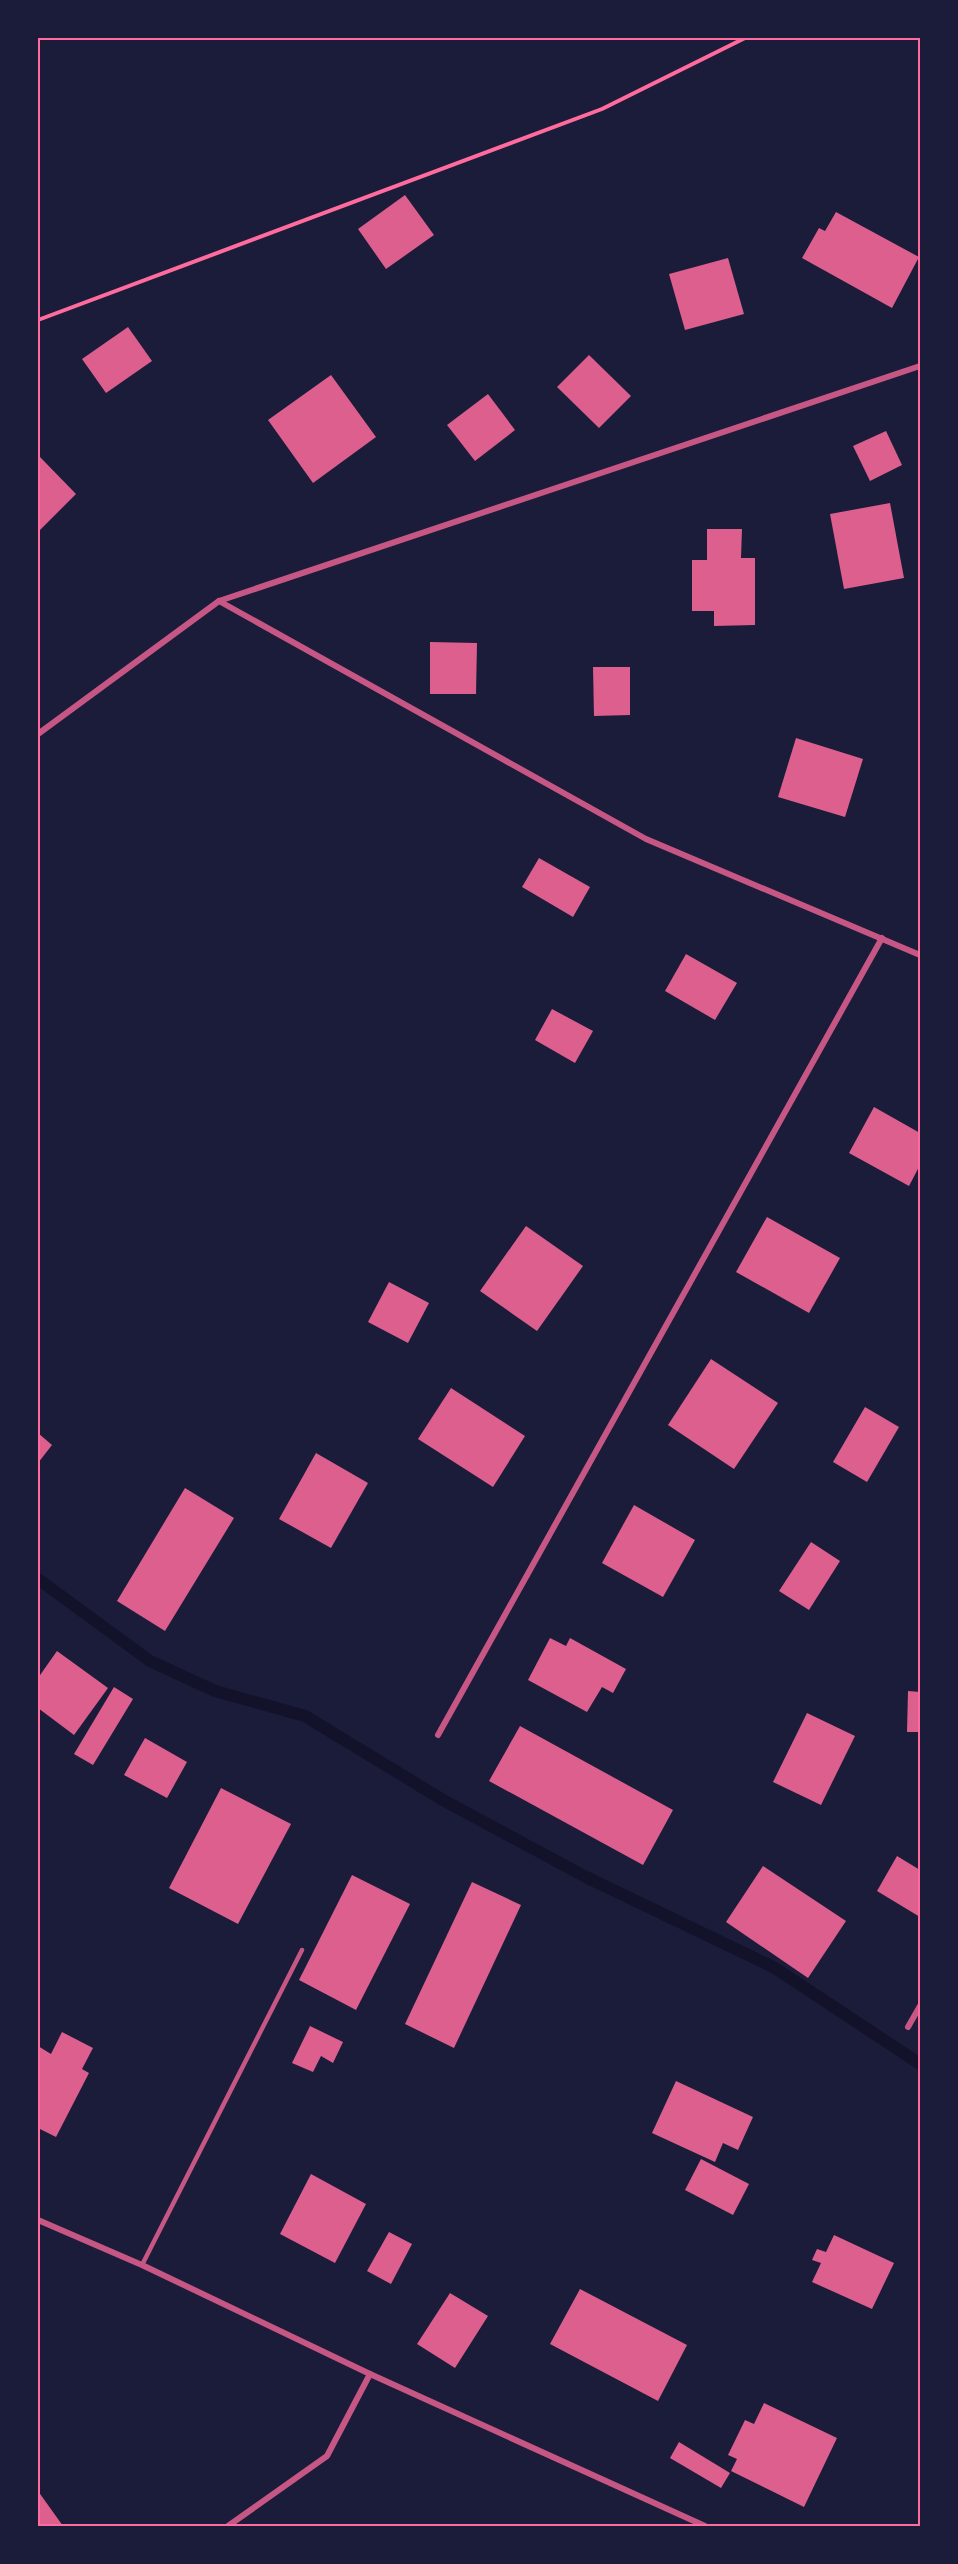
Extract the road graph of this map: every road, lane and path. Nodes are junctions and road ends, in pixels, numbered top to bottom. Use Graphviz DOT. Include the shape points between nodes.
graph roads {
  1 [pos="745,38"];
  2 [pos="38,321"];
  3 [pos="921,366"];
  4 [pos="219,602"];
  5 [pos="38,734"];
  6 [pos="882,938"];
  7 [pos="921,955"];
  8 [pos="438,1735"];
  9 [pos="302,1950"];
  10 [pos="921,2006"];
  11 [pos="908,2027"];
  12 [pos="38,2220"];
  13 [pos="142,2265"];
  14 [pos="370,2374"];
  15 [pos="228,2526"];
  16 [pos="705,2526"];
  1 -- 2 [label="path" via="602,109"];
  3 -- 4 [label="street"];
  4 -- 5 [label="street"];
  4 -- 6 [label="street" via="646,839"];
  6 -- 7 [label="street"];
  6 -- 8 [label="street"];
  9 -- 13 [label="lane"];
  10 -- 11 [label="street"];
  12 -- 13 [label="street"];
  13 -- 14 [label="street"];
  14 -- 15 [label="street" via="327,2456"];
  14 -- 16 [label="street"];
}
